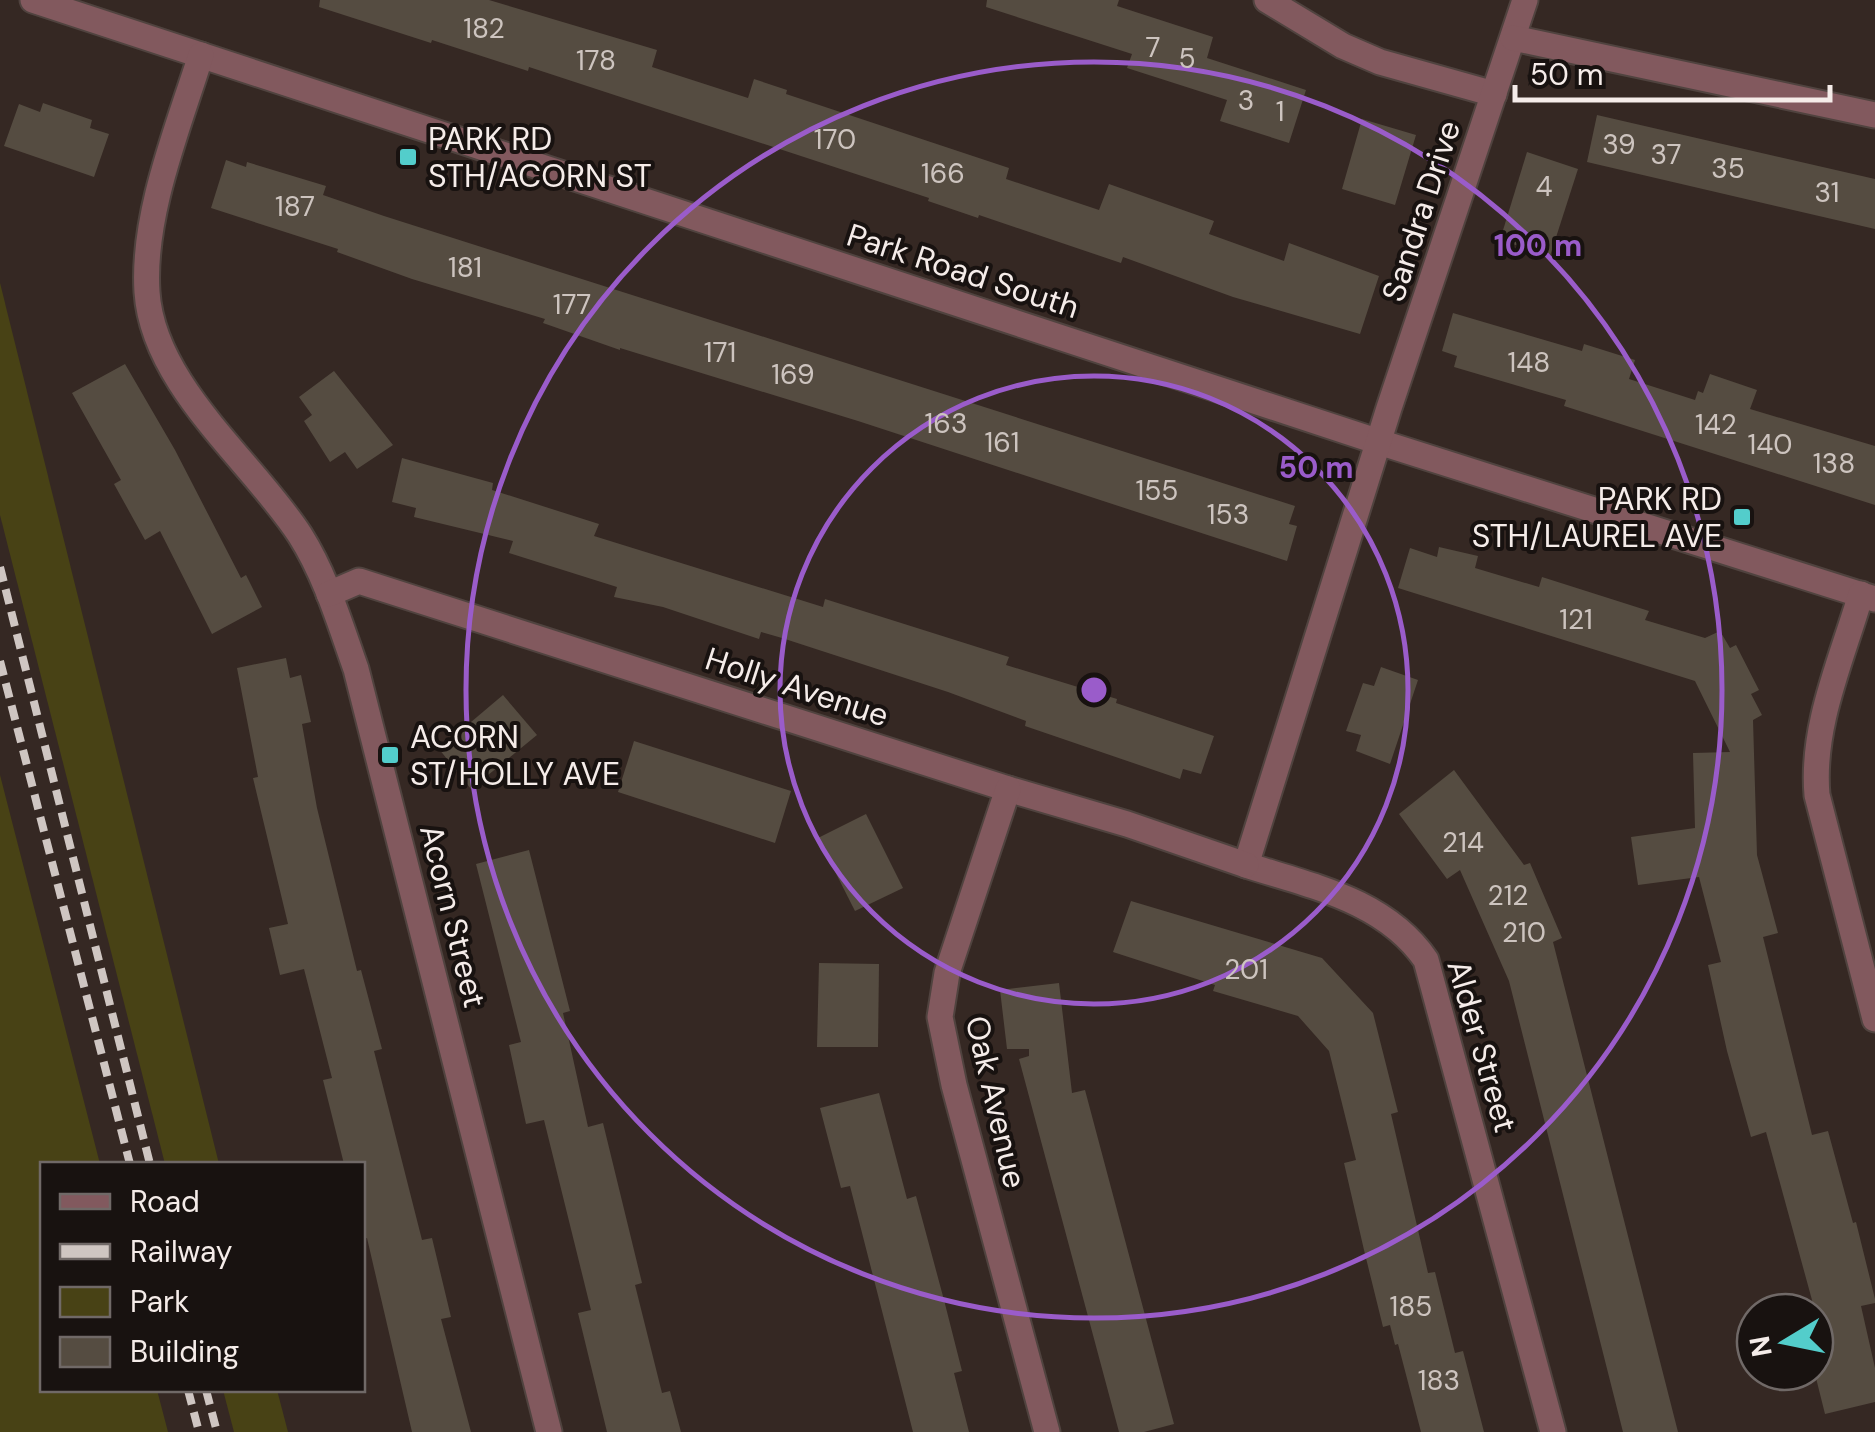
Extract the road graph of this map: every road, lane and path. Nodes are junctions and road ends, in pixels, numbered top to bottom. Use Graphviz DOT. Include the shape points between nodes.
graph roads {
  1 [pos="33,0"];
  2 [pos="1267,0"];
  3 [pos="1525,0"];
  4 [pos="1513,38"];
  5 [pos="202,55"];
  6 [pos="1494,94"];
  7 [pos="1875,114"];
  8 [pos="1379,442"];
  9 [pos="329,594"];
  10 [pos="1868,596"];
  11 [pos="1008,789"];
  12 [pos="1246,865"];
  13 [pos="1875,1019"];
  14 [pos="549,1432"];
  15 [pos="1047,1432"];
  16 [pos="1553,1432"];
  1 -- 5 [label="street, Park Road South"];
  2 -- 6 [label="street" via="1380,62"];
  3 -- 4 [label="street, Sandra Drive"];
  4 -- 6 [label="street, Sandra Drive"];
  4 -- 7 [label="street"];
  5 -- 8 [label="street, Park Road South"];
  5 -- 9 [label="street, Acorn Street" via="148,244 152,318 193,401 302,538"];
  6 -- 8 [label="street, Sandra Drive"];
  8 -- 10 [label="street, Park Road South"];
  8 -- 12 [label="street"];
  9 -- 11 [label="street, Holly Avenue" via="359,581"];
  9 -- 14 [label="street, Acorn Street" via="378,752"];
  10 -- 13 [label="street" via="1826,711 1815,773"];
  11 -- 12 [label="street, Holly Avenue"];
  11 -- 15 [label="street, Oak Avenue" via="947,973 940,1017"];
  12 -- 16 [label="street, Alder Street" via="1350,898 1397,926 1426,960"];
}
